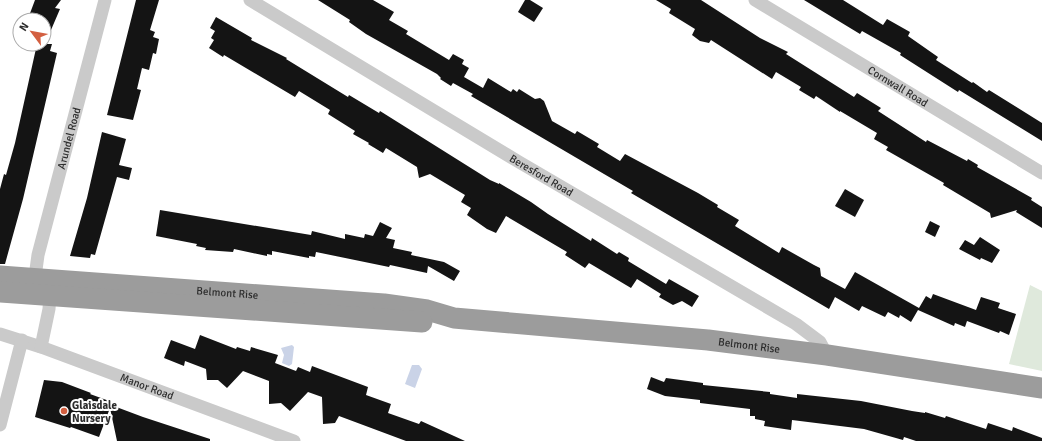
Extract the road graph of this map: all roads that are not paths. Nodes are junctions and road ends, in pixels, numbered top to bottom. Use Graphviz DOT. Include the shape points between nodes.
graph roads {
  1 [pos="105,0"];
  2 [pos="250,0"];
  3 [pos="755,0"];
  4 [pos="1042,173"];
  5 [pos="0,276"];
  6 [pos="36,277"];
  7 [pos="0,292"];
  8 [pos="50,294"];
  9 [pos="454,318"];
  10 [pos="0,334"];
  11 [pos="22,340"];
  12 [pos="41,347"];
  13 [pos="827,355"];
  14 [pos="1042,388"];
  15 [pos="0,425"];
  16 [pos="294,441"];
  1 -- 6 [label="street, Arundel Road" via="38,256"];
  2 -- 13 [label="street, Beresford Road" via="796,324 820,342"];
  3 -- 4 [label="street, Cornwall Road"];
  5 -- 6 [label="highway, Belmont Rise"];
  6 -- 9 [label="highway, Belmont Rise" via="384,304 427,310"];
  7 -- 8 [label="highway, Belmont Rise"];
  8 -- 9 [label="highway, Belmont Rise" via="386,320 426,322"];
  8 -- 12 [label="street"];
  9 -- 13 [label="highway, Belmont Rise" via="708,340"];
  10 -- 11 [label="street, Manor Road"];
  11 -- 12 [label="street, Manor Road"];
  11 -- 15 [label="street"];
  12 -- 16 [label="street, Manor Road"];
  13 -- 14 [label="highway, Belmont Rise"];
}
